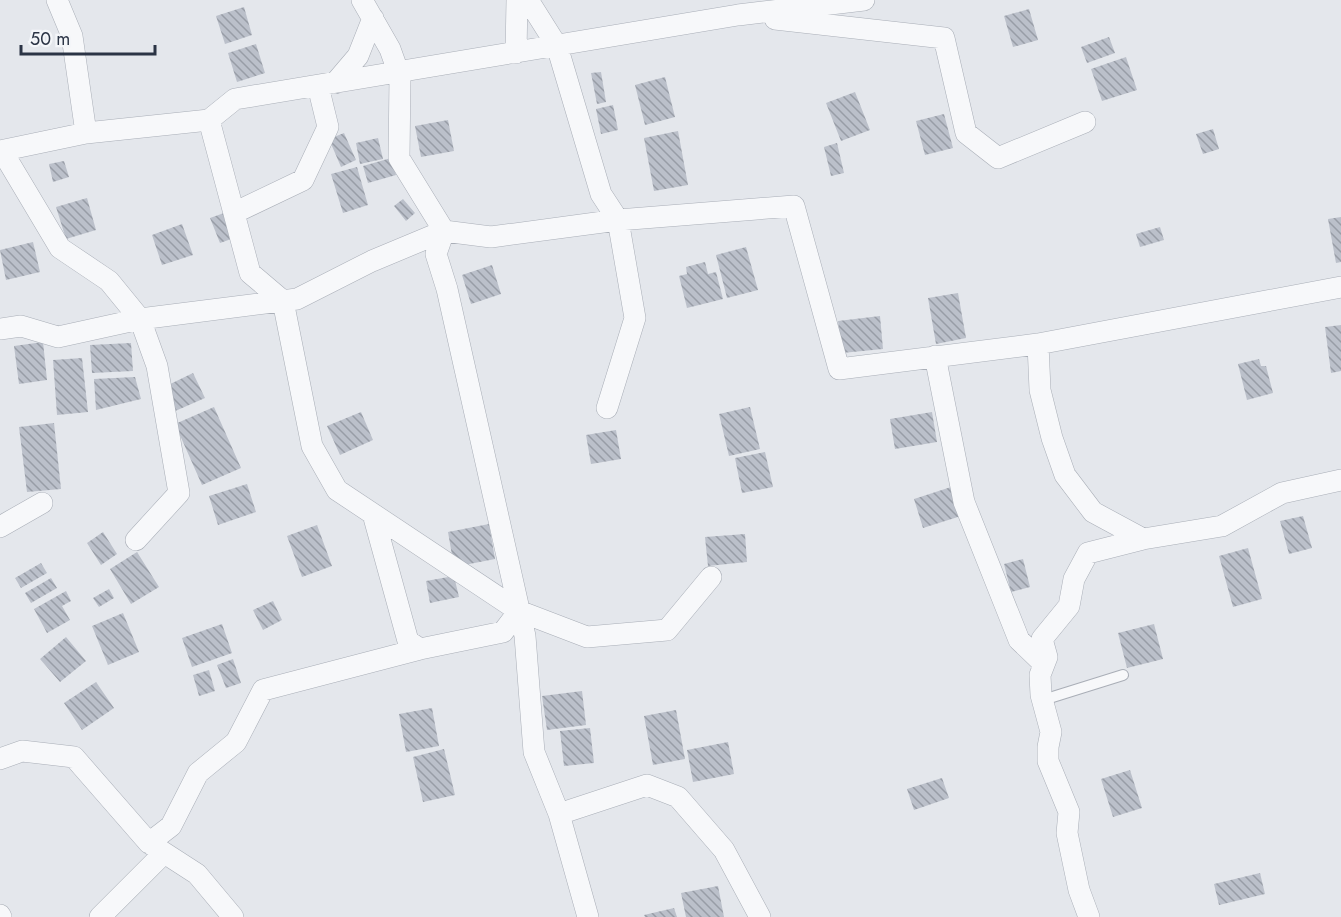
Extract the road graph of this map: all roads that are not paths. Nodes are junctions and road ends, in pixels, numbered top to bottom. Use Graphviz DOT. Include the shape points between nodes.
graph roads {
  1 [pos="57,0"];
  2 [pos="363,0"];
  3 [pos="517,0"];
  4 [pos="528,0"];
  5 [pos="864,0"];
  6 [pos="738,15"];
  7 [pos="373,18"];
  8 [pos="557,46"];
  9 [pos="516,53"];
  10 [pos="398,72"];
  11 [pos="326,84"];
  12 [pos="209,120"];
  13 [pos="1085,122"];
  14 [pos="86,133"];
  15 [pos="1,151"];
  16 [pos="234,213"];
  17 [pos="618,220"];
  18 [pos="444,231"];
  19 [pos="1341,287"];
  20 [pos="282,301"];
  21 [pos="141,319"];
  22 [pos="0,328"];
  23 [pos="1038,344"];
  24 [pos="935,356"];
  25 [pos="607,408"];
  26 [pos="1341,480"];
  27 [pos="42,503"];
  28 [pos="374,514"];
  29 [pos="0,527"];
  30 [pos="1143,539"];
  31 [pos="136,540"];
  32 [pos="711,577"];
  33 [pos="519,611"];
  34 [pos="420,649"];
  35 [pos="1044,664"];
  36 [pos="1123,675"];
  37 [pos="1042,700"];
  38 [pos="0,759"];
  39 [pos="559,814"];
  40 [pos="157,848"];
  41 [pos="100,917"];
  42 [pos="233,917"];
  43 [pos="588,917"];
  44 [pos="760,917"];
  45 [pos="1089,917"];
  1 -- 14 [label="street" via="72,36"];
  2 -- 7 [label="street"];
  3 -- 9 [label="street"];
  4 -- 8 [label="street"];
  5 -- 6 [label="street"];
  6 -- 8 [label="street"];
  6 -- 13 [label="street" via="944,38 966,133 998,158"];
  7 -- 10 [label="street"];
  7 -- 11 [label="street" via="358,56"];
  8 -- 9 [label="street"];
  8 -- 17 [label="street" via="601,194"];
  9 -- 10 [label="street"];
  10 -- 11 [label="street"];
  10 -- 18 [label="street" via="399,158"];
  11 -- 12 [label="street" via="235,99"];
  11 -- 16 [label="street" via="328,127 303,180"];
  12 -- 14 [label="street"];
  12 -- 16 [label="street"];
  14 -- 15 [label="street"];
  15 -- 21 [label="street" via="60,248 109,282"];
  16 -- 20 [label="street" via="250,273"];
  17 -- 18 [label="street" via="490,237"];
  17 -- 24 [label="street" via="794,206 839,369"];
  17 -- 25 [label="street" via="635,318"];
  18 -- 20 [label="street" via="372,261 297,299"];
  18 -- 33 [label="street" via="436,254"];
  19 -- 23 [label="street"];
  20 -- 21 [label="street"];
  20 -- 28 [label="street" via="312,446 337,490"];
  21 -- 22 [label="street" via="58,337 21,326"];
  21 -- 31 [label="street" via="158,366 179,493"];
  23 -- 24 [label="street"];
  23 -- 30 [label="street" via="1040,390 1065,475 1093,512"];
  24 -- 35 [label="street" via="964,502 1019,640"];
  26 -- 30 [label="street" via="1282,493 1222,526"];
  27 -- 29 [label="street"];
  28 -- 33 [label="street"];
  28 -- 34 [label="street" via="408,641"];
  30 -- 35 [label="street" via="1088,553 1074,579 1069,606 1042,639 1047,657"];
  32 -- 33 [label="street" via="667,630 587,637"];
  33 -- 34 [label="street" via="503,632"];
  33 -- 39 [label="street" via="525,636 534,752"];
  34 -- 40 [label="street" via="263,690 236,742 198,773"];
  35 -- 37 [label="street" via="1040,675"];
  36 -- 37 [label="lane"];
  37 -- 45 [label="street" via="1051,732 1048,761 1069,812 1067,833"];
  38 -- 40 [label="street" via="22,751 74,757"];
  39 -- 43 [label="street"];
  39 -- 44 [label="street" via="647,785 678,797 724,850"];
  40 -- 41 [label="street"];
  40 -- 42 [label="street" via="197,874"];
}
